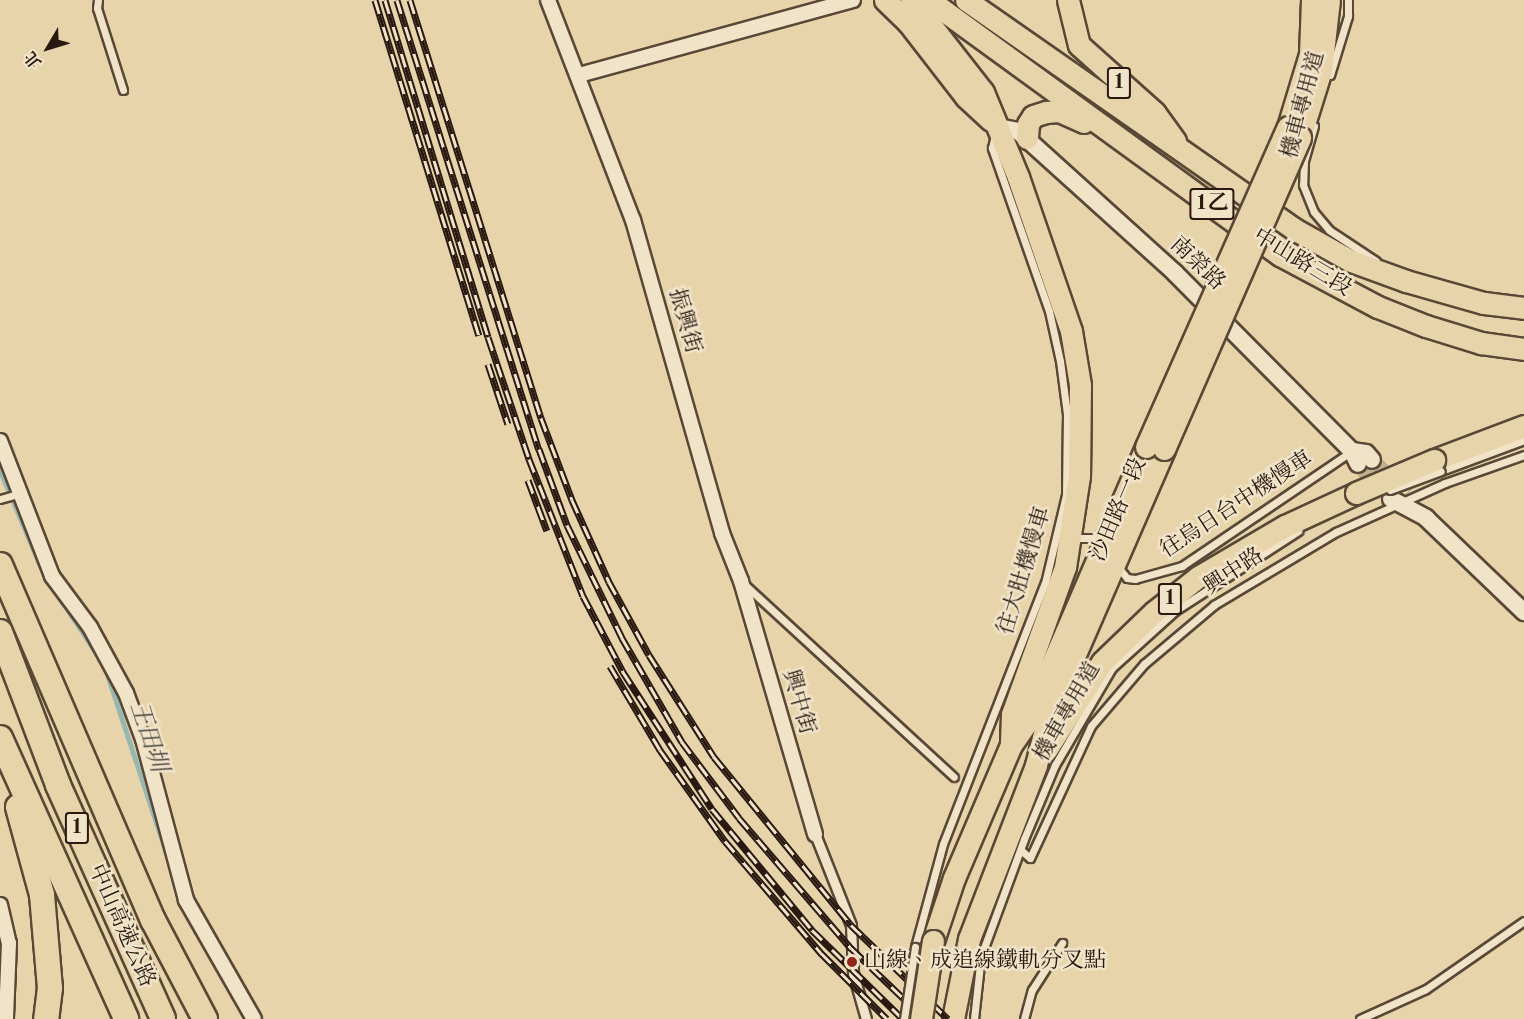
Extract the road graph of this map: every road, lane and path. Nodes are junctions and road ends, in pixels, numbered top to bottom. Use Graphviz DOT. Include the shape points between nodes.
graph roads {
  1 [pos="98,0"];
  2 [pos="548,0"];
  3 [pos="853,0"];
  4 [pos="885,0"];
  5 [pos="911,0"];
  6 [pos="929,0"];
  7 [pos="966,0"];
  8 [pos="1068,0"];
  9 [pos="1073,0"];
  10 [pos="1310,0"];
  11 [pos="1329,0"];
  12 [pos="1348,0"];
  13 [pos="579,75"];
  14 [pos="1327,83"];
  15 [pos="123,90"];
  16 [pos="1317,117"];
  17 [pos="998,127"];
  18 [pos="1290,130"];
  19 [pos="1119,136"];
  20 [pos="1027,138"];
  21 [pos="1188,158"];
  22 [pos="1406,281"];
  23 [pos="1524,308"];
  24 [pos="1524,349"];
  25 [pos="1524,426"];
  26 [pos="1524,440"];
  27 [pos="0,441"];
  28 [pos="1150,447"];
  29 [pos="1524,455"];
  30 [pos="1361,458"];
  31 [pos="1438,465"];
  32 [pos="17,494"];
  33 [pos="1362,495"];
  34 [pos="0,499"];
  35 [pos="1401,499"];
  36 [pos="1062,540"];
  37 [pos="1115,557"];
  38 [pos="0,565"];
  39 [pos="741,581"];
  40 [pos="1524,612"];
  41 [pos="0,633"];
  42 [pos="0,738"];
  43 [pos="0,744"];
  44 [pos="1011,745"];
  45 [pos="1036,765"];
  46 [pos="954,777"];
  47 [pos="102,804"];
  48 [pos="815,834"];
  49 [pos="1023,852"];
  50 [pos="0,905"];
  51 [pos="1524,921"];
  52 [pos="1062,943"];
  53 [pos="924,944"];
  54 [pos="6,1019"];
  55 [pos="46,1019"];
  56 [pos="126,1019"];
  57 [pos="163,1019"];
  58 [pos="205,1019"];
  59 [pos="221,1019"];
  60 [pos="254,1019"];
  61 [pos="866,1019"];
  62 [pos="904,1019"];
  63 [pos="921,1019"];
  64 [pos="953,1019"];
  65 [pos="974,1019"];
  66 [pos="1024,1019"];
  67 [pos="1360,1019"];
  1 -- 15 [label="lane" via="97,8"];
  2 -- 13 [label="street, 振興街"];
  3 -- 13 [label="street"];
  4 -- 17 [label="main road" via="908,22 966,97"];
  5 -- 17 [label="main road" via="983,92"];
  6 -- 19 [label="main road, 中山路三段 / 1乙"];
  7 -- 21 [label="main road, 中山路三段 / 1乙"];
  8 -- 21 [label="main road, 1" via="1079,45 1154,112"];
  9 -- 21 [label="lane" via="1083,43 1158,110"];
  10 -- 18 [label="main road, 沙田路一段 / 1" via="1310,54"];
  11 -- 18 [label="main road, 沙田路一段 / 1" via="1322,70"];
  12 -- 14 [label="lane, 機車專用道"];
  13 -- 39 [label="street, 振興街" via="633,220 722,533"];
  16 -- 22 [label="lane, 機車專用道" via="1304,161 1303,185 1314,212 1329,230"];
  17 -- 20 [label="street, 南榮路" via="1018,131"];
  17 -- 36 [label="main road" via="1071,330 1082,425 1080,476"];
  18 -- 28 [label="main road, 沙田路一段 / 1, bridge"];
  19 -- 20 [label="main road" via="1059,111 1033,116"];
  19 -- 24 [label="main road, 中山路三段 / 1乙" via="1280,255 1334,285 1426,326 1481,343"];
  20 -- 30 [label="street, 南榮路" via="1175,273"];
  21 -- 22 [label="main road, 中山路三段 / 1" via="1294,230 1351,261"];
  22 -- 23 [label="main road, 中山路三段 / 1" via="1484,303"];
  25 -- 31 [label="main road, 沙田路一段 / 1"];
  26 -- 31 [label="lane"];
  27 -- 32 [label="street"];
  28 -- 36 [label="lane" via="1098,538"];
  28 -- 37 [label="main road, 沙田路一段 / 1"];
  28 -- 44 [label="main road, 沙田路一段 / 1" via="1027,722"];
  29 -- 35 [label="lane"];
  30 -- 37 [label="lane, 往烏日台中機慢車" via="1182,566 1135,579 1123,574"];
  31 -- 33 [label="main road, 沙田路一段 / 1, bridge"];
  32 -- 34 [label="lane"];
  32 -- 60 [label="street" via="52,576 90,627 126,693 143,739 186,900"];
  33 -- 45 [label="main road, 沙田路一段 / 1" via="1275,531 1198,577 1154,612 1102,662"];
  33 -- 65 [label="lane, 機車專用道" via="1229,573 1175,611 1112,668 1056,765 981,956"];
  35 -- 40 [label="street"];
  35 -- 49 [label="lane, 興中路" via="1292,556 1214,605 1144,664 1091,726 1030,858"];
  36 -- 44 [label="main road" via="1065,567 1012,714"];
  36 -- 53 [label="lane, 往大肚機慢車" via="943,844"];
  37 -- 45 [label="main road, 沙田路一段 / 1" via="1049,714"];
  38 -- 47 [label="highway"];
  39 -- 46 [label="lane"];
  39 -- 48 [label="street, 興中街"];
  41 -- 57 [label="highway, 中山高速公路 / 1" via="58,785"];
  42 -- 56 [label="highway, 中山高速公路 / 1"];
  43 -- 55 [label="highway" via="42,894 50,988"];
  44 -- 53 [label="main road, 沙田路一段 / 1"];
  45 -- 64 [label="main road, 沙田路一段 / 1" via="969,939"];
  47 -- 58 [label="highway" via="153,920"];
  47 -- 59 [label="highway"];
  48 -- 61 [label="street" via="851,925 853,974"];
  50 -- 54 [label="street" via="9,944"];
  51 -- 67 [label="lane" via="1426,989"];
  52 -- 66 [label="lane" via="1032,990"];
  53 -- 62 [label="lane, bridge"];
  53 -- 63 [label="main road, 沙田路一段 / 1, bridge"];
}
